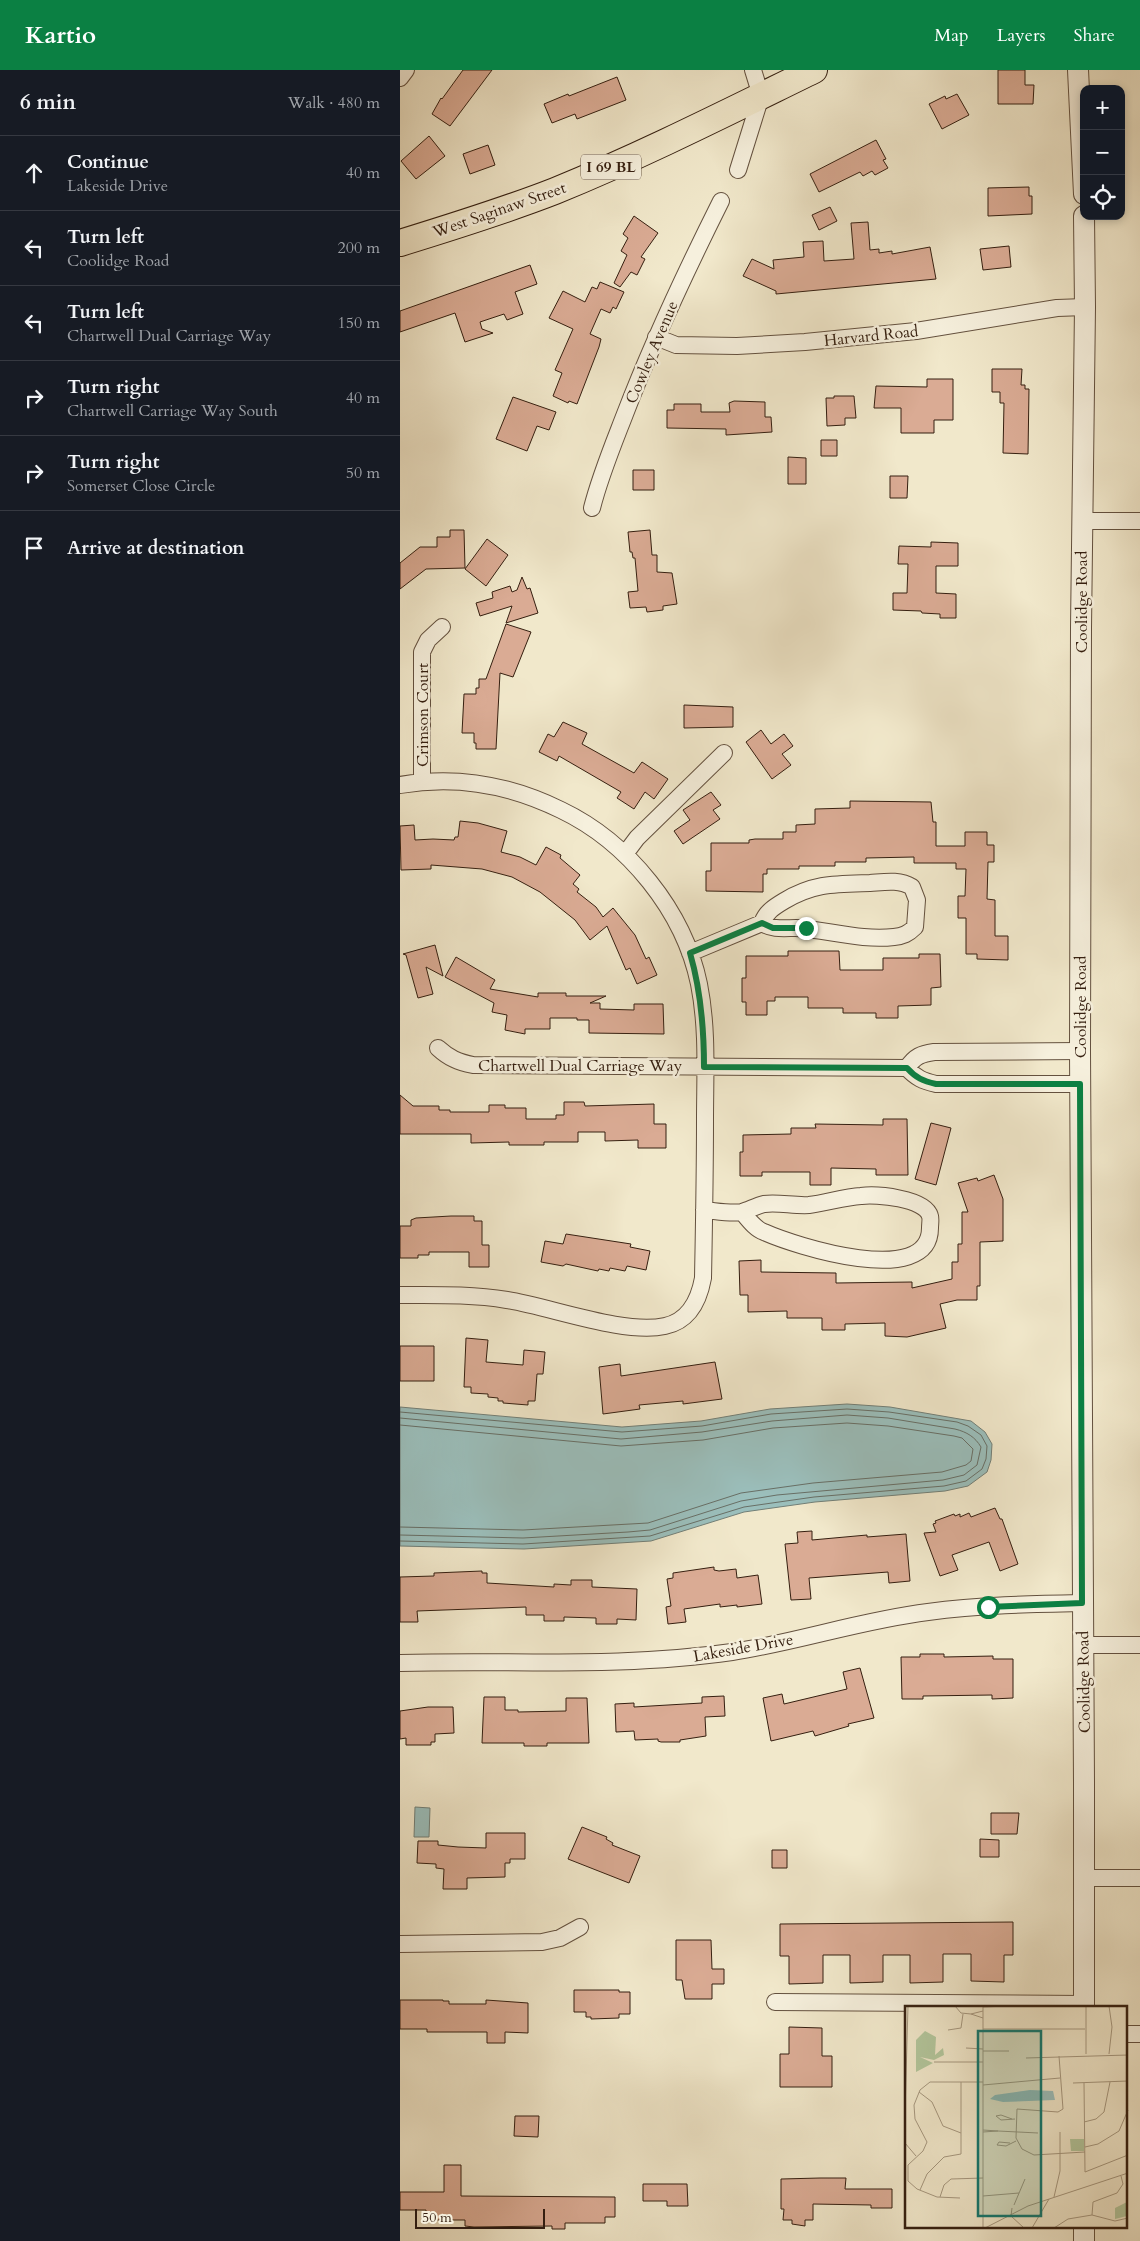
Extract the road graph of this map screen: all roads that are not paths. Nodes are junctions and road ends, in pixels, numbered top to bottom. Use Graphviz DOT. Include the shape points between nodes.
graph roads {
  1 [pos="406,70"];
  2 [pos="752,70"];
  3 [pos="814,70"];
  4 [pos="1078,70"];
  5 [pos="400,78"];
  6 [pos="761,96"];
  7 [pos="738,170"];
  8 [pos="1083,175"];
  9 [pos="721,201"];
  10 [pos="1084,220"];
  11 [pos="400,243"];
  12 [pos="1086,307"];
  13 [pos="656,337"];
  14 [pos="592,508"];
  15 [pos="1081,520"];
  16 [pos="1140,521"];
  17 [pos="442,627"];
  18 [pos="724,753"];
  19 [pos="422,781"];
  20 [pos="400,785"];
  21 [pos="625,854"];
  22 [pos="762,923"];
  23 [pos="690,953"];
  24 [pos="438,1048"];
  25 [pos="1080,1051"];
  26 [pos="704,1067"];
  27 [pos="907,1068"];
  28 [pos="1080,1084"];
  29 [pos="704,1210"];
  30 [pos="742,1212"];
  31 [pos="400,1295"];
  32 [pos="1082,1603"];
  33 [pos="1083,1645"];
  34 [pos="1140,1645"];
  35 [pos="400,1663"];
  36 [pos="1084,1878"];
  37 [pos="1140,1878"];
  38 [pos="580,1927"];
  39 [pos="400,1944"];
  40 [pos="775,2002"];
  41 [pos="1084,2006"];
  42 [pos="1084,2228"];
  43 [pos="1084,2241"];
  1 -- 5 [label="street"];
  2 -- 6 [label="street"];
  3 -- 6 [label="main road, West Saginaw Street / I 69 BL"];
  4 -- 8 [label="street"];
  6 -- 7 [label="street"];
  6 -- 11 [label="main road, West Saginaw Street / I 69 BL" via="553,192"];
  9 -- 13 [label="street, Cowley Avenue"];
  10 -- 12 [label="street, Coolidge Road"];
  12 -- 13 [label="street, Harvard Road" via="1057,308 916,331 832,340 736,346 676,345"];
  12 -- 15 [label="street, Coolidge Road"];
  13 -- 14 [label="street, Cowley Avenue" via="608,456"];
  15 -- 16 [label="street"];
  15 -- 25 [label="street, Coolidge Road"];
  17 -- 19 [label="street, Crimson Court" via="428,640 422,652"];
  18 -- 21 [label="street" via="637,838"];
  19 -- 20 [label="street"];
  19 -- 21 [label="street" via="486,784 515,791 570,814"];
  21 -- 23 [label="street" via="669,911"];
  22 -- 22 [label="street" via="768,912 796,894 809,888 835,884 896,882 912,887 917,900 915,927 898,936 880,938 806,928 773,928"];
  22 -- 23 [label="street"];
  23 -- 26 [label="street" via="703,1010"];
  24 -- 26 [label="street, Chartwell Dual Carriage Way" via="448,1057 472,1065"];
  25 -- 27 [label="street" via="934,1052 920,1054"];
  25 -- 28 [label="street, Coolidge Road"];
  26 -- 27 [label="street, Chartwell Dual Carriage Way"];
  26 -- 29 [label="street"];
  27 -- 28 [label="street" via="923,1081 936,1084"];
  28 -- 32 [label="street, Coolidge Road"];
  29 -- 30 [label="street"];
  29 -- 31 [label="street" via="701,1292 688,1313 666,1326 620,1324 485,1297"];
  30 -- 30 [label="street" via="762,1232 816,1250 872,1260 893,1260 917,1254 926,1247 930,1238 930,1216 926,1209 904,1200 873,1195 808,1205 765,1204"];
  32 -- 33 [label="street, Coolidge Road"];
  32 -- 35 [label="street, Lakeside Drive" via="928,1612 732,1652 677,1658 604,1662"];
  33 -- 34 [label="street"];
  33 -- 36 [label="street, Coolidge Road"];
  36 -- 37 [label="street"];
  36 -- 41 [label="street, Coolidge Road"];
  38 -- 39 [label="street" via="560,1938 542,1942"];
  40 -- 41 [label="street"];
  42 -- 43 [label="street"];
}
